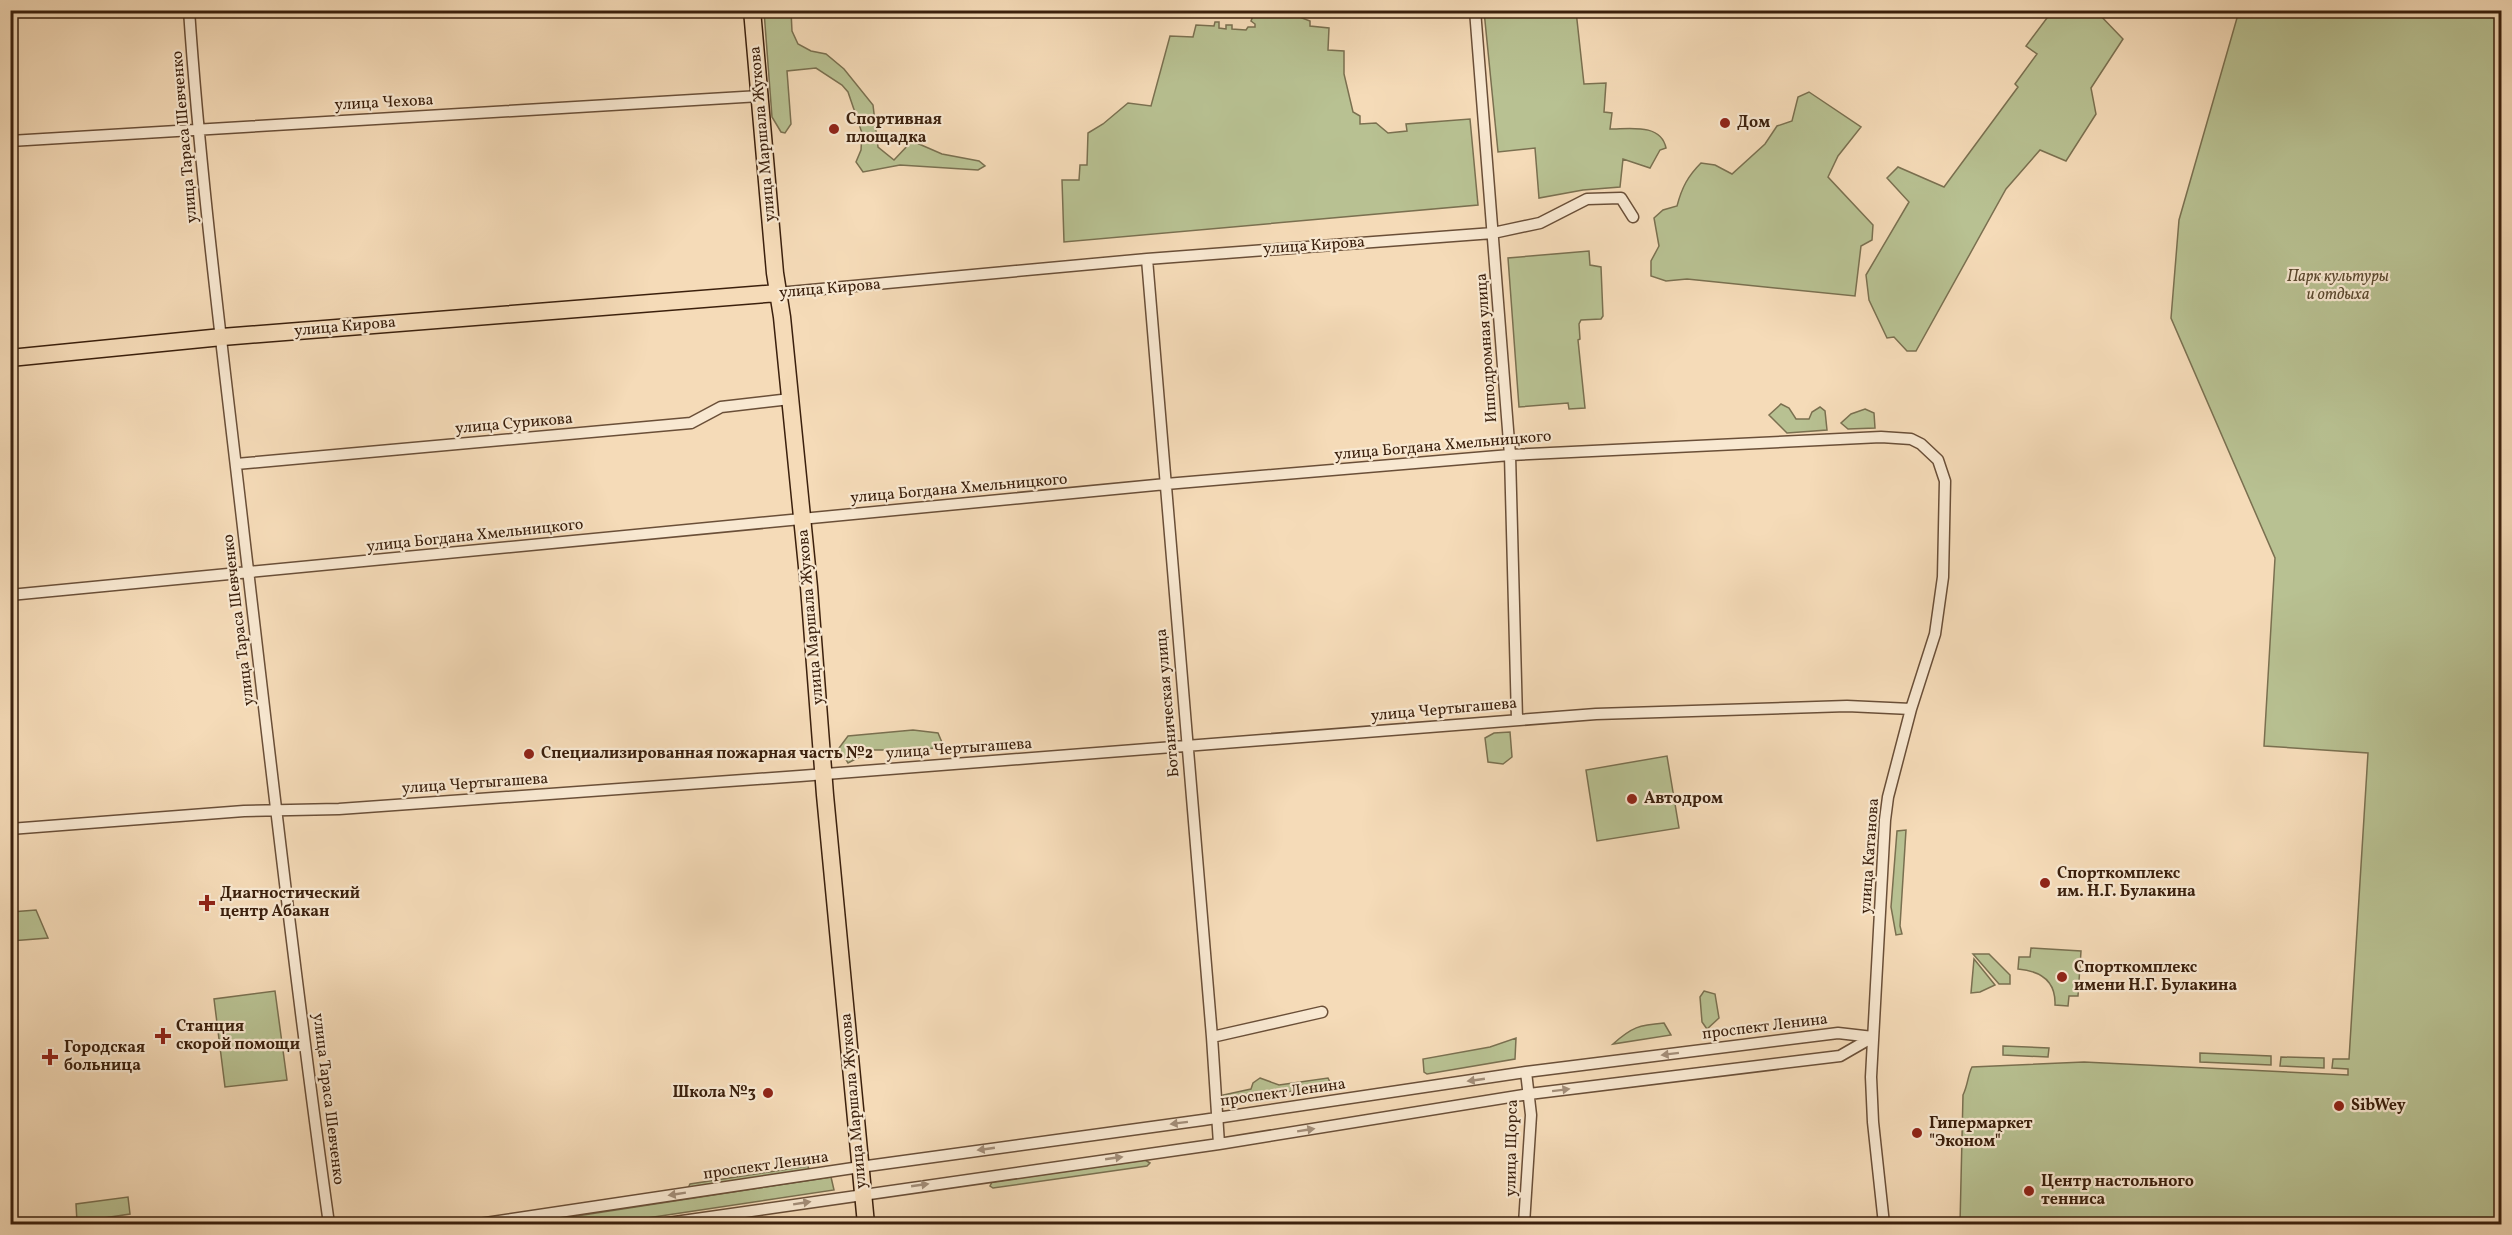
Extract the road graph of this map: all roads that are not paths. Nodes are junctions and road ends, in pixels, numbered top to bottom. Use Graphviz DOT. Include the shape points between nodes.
graph roads {
  1 [pos="189,10"];
  2 [pos="752,10"];
  3 [pos="1475,10"];
  4 [pos="760,96"];
  5 [pos="197,129"];
  6 [pos="10,141"];
  7 [pos="1633,217"];
  8 [pos="1493,233"];
  9 [pos="1148,259"];
  10 [pos="778,293"];
  11 [pos="222,337"];
  12 [pos="10,358"];
  13 [pos="790,399"];
  14 [pos="1911,439"];
  15 [pos="1510,455"];
  16 [pos="236,464"];
  17 [pos="1166,484"];
  18 [pos="802,518"];
  19 [pos="248,573"];
  20 [pos="10,595"];
  21 [pos="1911,709"];
  22 [pos="1517,719"];
  23 [pos="1187,746"];
  24 [pos="824,774"];
  25 [pos="277,810"];
  26 [pos="10,829"];
  27 [pos="1322,1012"];
  28 [pos="1212,1037"];
  29 [pos="1873,1037"];
  30 [pos="1526,1072"];
  31 [pos="1529,1094"];
  32 [pos="1217,1118"];
  33 [pos="1219,1144"];
  34 [pos="860,1167"];
  35 [pos="863,1194"];
  36 [pos="329,1224"];
  37 [pos="479,1224"];
  38 [pos="661,1224"];
  39 [pos="866,1224"];
  40 [pos="1524,1224"];
  41 [pos="1884,1224"];
  1 -- 5 [label="street, улица Тараса Шевченко"];
  2 -- 4 [label="main road, улица Маршала Жукова"];
  3 -- 8 [label="street, Ипподромная улица"];
  4 -- 5 [label="street, улица Чехова"];
  4 -- 10 [label="main road, улица Маршала Жукова"];
  5 -- 6 [label="street, улица Чехова"];
  5 -- 11 [label="street, улица Тараса Шевченко"];
  7 -- 8 [label="street, улица Кирова" via="1621,198 1587,199 1540,222"];
  8 -- 9 [label="street, улица Кирова"];
  8 -- 15 [label="street, Ипподромная улица"];
  9 -- 10 [label="street, улица Кирова"];
  9 -- 17 [label="street, Ботаническая улица"];
  10 -- 11 [label="main road, улица Кирова"];
  10 -- 13 [label="main road, улица Маршала Жукова"];
  11 -- 12 [label="main road, улица Кирова"];
  11 -- 16 [label="street, улица Тараса Шевченко"];
  13 -- 16 [label="street, улица Сурикова" via="721,407 691,423"];
  13 -- 18 [label="main road, улица Маршала Жукова"];
  14 -- 15 [label="street, улица Богдана Хмельницкого" via="1881,437"];
  14 -- 21 [label="street, улица Катанова" via="1938,460 1945,481 1942,577 1935,634"];
  15 -- 17 [label="street, улица Богдана Хмельницкого"];
  15 -- 22 [label="street, Ипподромная улица"];
  16 -- 19 [label="street, улица Тараса Шевченко"];
  17 -- 18 [label="street, улица Богдана Хмельницкого"];
  17 -- 23 [label="street, Ботаническая улица"];
  18 -- 19 [label="street, улица Богдана Хмельницкого"];
  18 -- 24 [label="main road, улица Маршала Жукова"];
  19 -- 20 [label="street, улица Богдана Хмельницкого"];
  19 -- 25 [label="street, улица Тараса Шевченко"];
  21 -- 22 [label="street, улица Чертыгашева" via="1766,707"];
  21 -- 29 [label="street, улица Катанова" via="1885,820"];
  22 -- 23 [label="street, улица Чертыгашева"];
  23 -- 24 [label="street, улица Чертыгашева"];
  23 -- 28 [label="street, Ботаническая улица"];
  24 -- 25 [label="street, улица Чертыгашева" via="339,809"];
  24 -- 34 [label="main road, улица Маршала Жукова"];
  25 -- 26 [label="street, улица Чертыгашева"];
  25 -- 36 [label="street, улица Тараса Шевченко"];
  27 -- 28 [label="street"];
  28 -- 32 [label="street, Ботаническая улица"];
  29 -- 30 [label="street, проспект Ленина, one-way" via="1838,1033"];
  31 -- 29 [label="street, one-way" via="1840,1056"];
  29 -- 41 [label="street, улица Катанова" via="1873,1122"];
  30 -- 31 [label="street, улица Щорса"];
  30 -- 32 [label="street, проспект Ленина, one-way"];
  33 -- 31 [label="street, one-way"];
  31 -- 40 [label="street, улица Щорса"];
  32 -- 33 [label="street, Ботаническая улица"];
  32 -- 34 [label="street, проспект Ленина, one-way"];
  35 -- 33 [label="street, one-way"];
  34 -- 35 [label="main road, улица Маршала Жукова"];
  34 -- 37 [label="street, проспект Ленина, one-way"];
  38 -- 35 [label="street, one-way"];
  35 -- 39 [label="main road, улица Маршала Жукова"];
}
